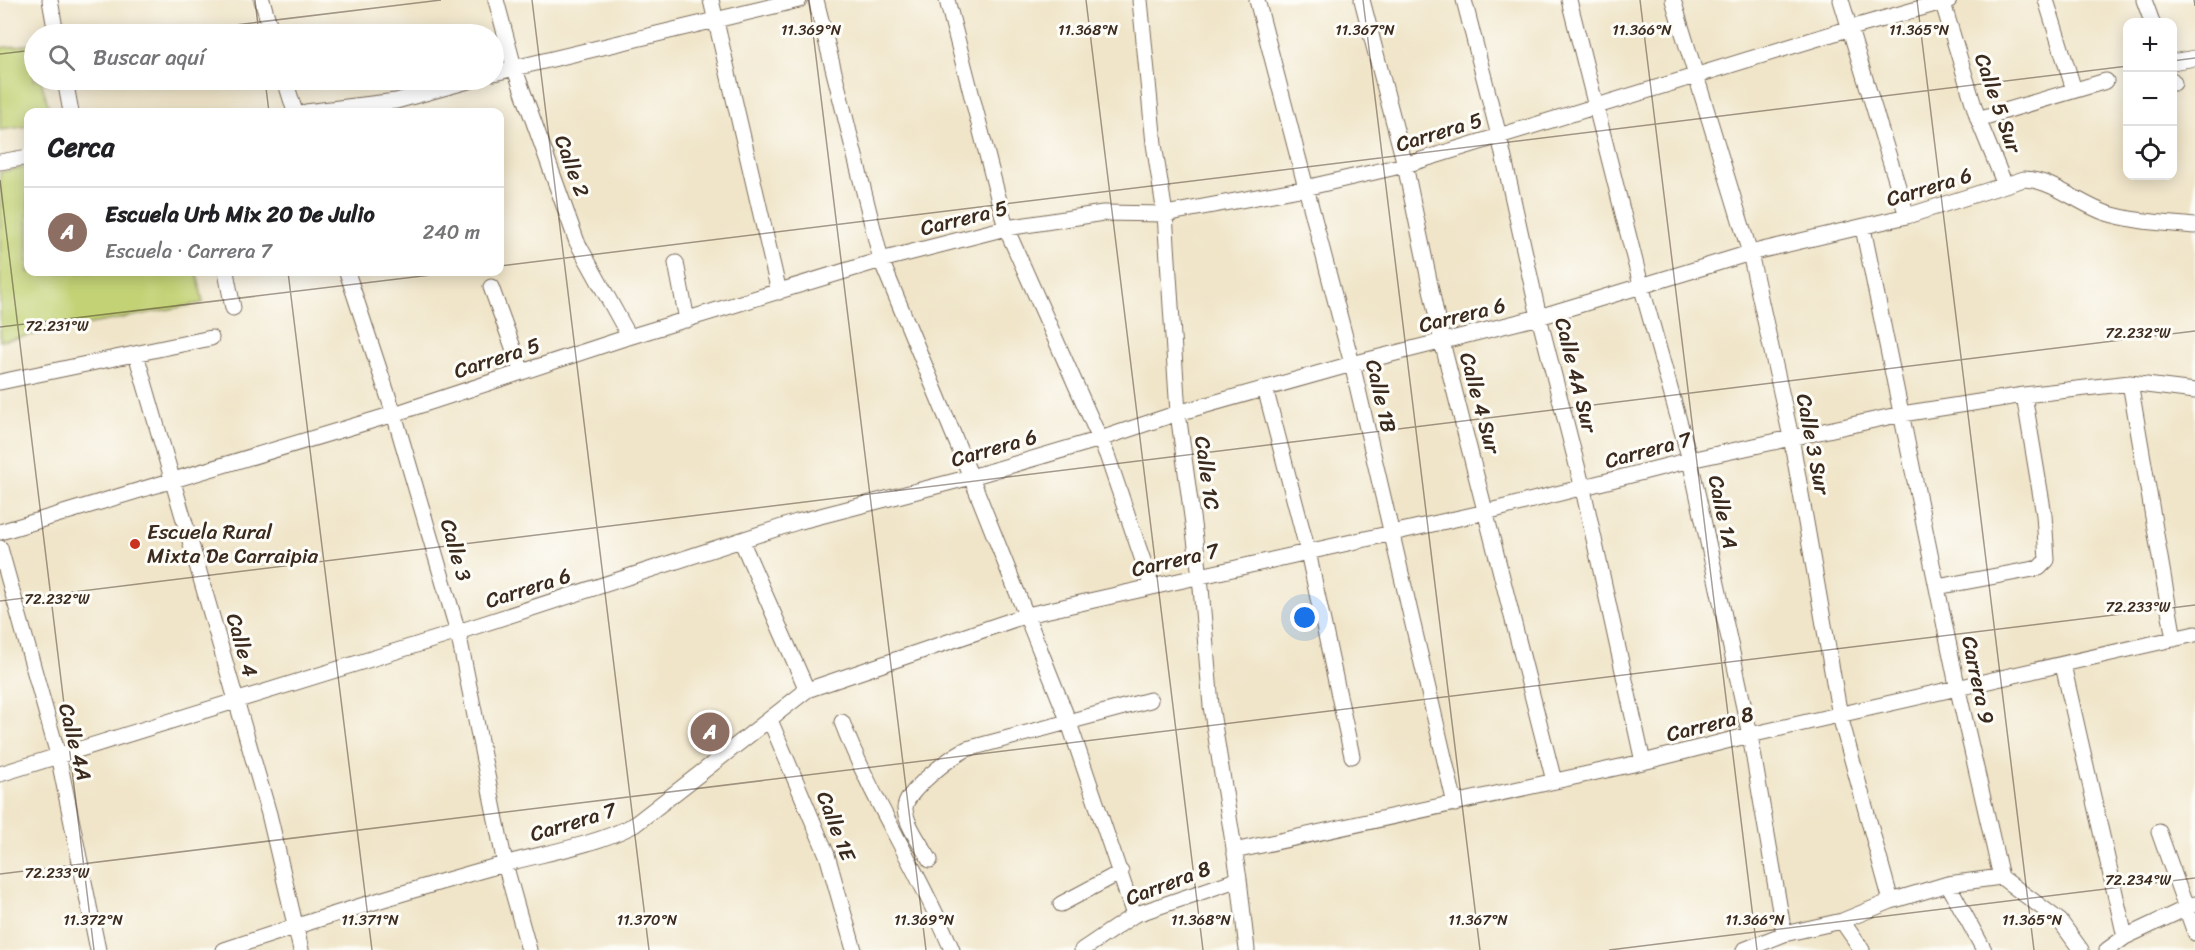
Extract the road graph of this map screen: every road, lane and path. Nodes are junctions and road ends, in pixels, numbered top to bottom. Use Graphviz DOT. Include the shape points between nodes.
graph roads {
  1 [pos="50,0"];
  2 [pos="262,0"];
  3 [pos="496,0"];
  4 [pos="711,0"];
  5 [pos="799,0"];
  6 [pos="816,0"];
  7 [pos="947,0"];
  8 [pos="1140,0"];
  9 [pos="1257,0"];
  10 [pos="1362,0"];
  11 [pos="1464,0"];
  12 [pos="1569,0"];
  13 [pos="1673,0"];
  14 [pos="1841,0"];
  15 [pos="2046,0"];
  16 [pos="2144,0"];
  17 [pos="1945,1"];
  18 [pos="2151,18"];
  19 [pos="715,21"];
  20 [pos="54,24"];
  21 [pos="269,24"];
  22 [pos="502,24"];
  23 [pos="1851,28"];
  24 [pos="504,30"];
  25 [pos="2195,58"];
  26 [pos="2177,61"];
  27 [pos="514,67"];
  28 [pos="504,70"];
  29 [pos="1695,77"];
  30 [pos="2106,81"];
  31 [pos="67,90"];
  32 [pos="288,90"];
  33 [pos="439,90"];
  34 [pos="2074,90"];
  35 [pos="70,108"];
  36 [pos="294,108"];
  37 [pos="330,108"];
  38 [pos="1597,108"];
  39 [pos="1978,119"];
  40 [pos="1499,136"];
  41 [pos="24,158"];
  42 [pos="0,162"];
  43 [pos="1405,165"];
  44 [pos="2005,185"];
  45 [pos="1305,188"];
  46 [pos="1165,214"];
  47 [pos="1907,216"];
  48 [pos="2195,226"];
  49 [pos="1006,228"];
  50 [pos="1863,228"];
  51 [pos="1750,253"];
  52 [pos="881,260"];
  53 [pos="676,262"];
  54 [pos="227,276"];
  55 [pos="348,276"];
  56 [pos="1641,285"];
  57 [pos="491,287"];
  58 [pos="779,292"];
  59 [pos="233,308"];
  60 [pos="1539,317"];
  61 [pos="687,320"];
  62 [pos="211,338"];
  63 [pos="624,338"];
  64 [pos="1442,342"];
  65 [pos="136,354"];
  66 [pos="1352,364"];
  67 [pos="522,372"];
  68 [pos="0,382"];
  69 [pos="2130,383"];
  70 [pos="1265,388"];
  71 [pos="2195,391"];
  72 [pos="2024,395"];
  73 [pos="1178,413"];
  74 [pos="394,414"];
  75 [pos="1902,414"];
  76 [pos="1791,438"];
  77 [pos="1100,440"];
  78 [pos="1690,460"];
  79 [pos="971,477"];
  80 [pos="172,481"];
  81 [pos="1583,489"];
  82 [pos="1486,512"];
  83 [pos="0,532"];
  84 [pos="1390,533"];
  85 [pos="741,540"];
  86 [pos="0,548"];
  87 [pos="1308,552"];
  88 [pos="1200,576"];
  89 [pos="1152,587"];
  90 [pos="1937,587"];
  91 [pos="1027,615"];
  92 [pos="458,632"];
  93 [pos="2195,634"];
  94 [pos="2174,639"];
  95 [pos="2063,665"];
  96 [pos="807,690"];
  97 [pos="1958,690"];
  98 [pos="1150,700"];
  99 [pos="237,701"];
  100 [pos="1840,716"];
  101 [pos="770,720"];
  102 [pos="1068,720"];
  103 [pos="842,722"];
  104 [pos="1750,735"];
  105 [pos="58,755"];
  106 [pos="1352,756"];
  107 [pos="1643,762"];
  108 [pos="0,774"];
  109 [pos="1554,781"];
  110 [pos="1455,804"];
  111 [pos="2159,832"];
  112 [pos="1234,851"];
  113 [pos="930,860"];
  114 [pos="505,864"];
  115 [pos="1121,872"];
  116 [pos="2001,877"];
  117 [pos="1239,879"];
  118 [pos="1948,884"];
  119 [pos="1891,901"];
  120 [pos="1060,904"];
  121 [pos="2190,906"];
  122 [pos="1134,915"];
  123 [pos="1842,921"];
  124 [pos="297,926"];
  125 [pos="2195,933"];
  126 [pos="1107,934"];
  127 [pos="1785,934"];
  128 [pos="2125,937"];
  129 [pos="1747,949"];
  130 [pos="98,950"];
  131 [pos="224,950"];
  132 [pos="301,950"];
  133 [pos="529,950"];
  134 [pos="854,950"];
  135 [pos="952,950"];
  136 [pos="1082,950"];
  137 [pos="1112,950"];
  138 [pos="1247,950"];
  139 [pos="1862,950"];
  140 [pos="1984,950"];
  141 [pos="2081,950"];
  142 [pos="2107,950"];
  1 -- 20 [label="street"];
  2 -- 21 [label="street"];
  3 -- 22 [label="street, Calle 2"];
  4 -- 19 [label="street"];
  5 -- 19 [label="street"];
  6 -- 52 [label="street"];
  7 -- 49 [label="street"];
  8 -- 46 [label="street, Calle 1C"];
  9 -- 45 [label="street, Calle 1B"];
  10 -- 43 [label="street, Calle 4 Sur"];
  11 -- 40 [label="street, Calle 4A Sur"];
  12 -- 38 [label="street, Calle 1A"];
  13 -- 29 [label="street, Calle 3 Sur"];
  14 -- 23 [label="street"];
  15 -- 34 [label="street"];
  16 -- 18 [label="street"];
  17 -- 23 [label="street, Carrera 5"];
  17 -- 39 [label="street, Calle 5 Sur"];
  19 -- 27 [label="street"];
  19 -- 58 [label="street"];
  23 -- 29 [label="street, Carrera 5"];
  23 -- 47 [label="street"];
  24 -- 27 [label="street, Calle 2"];
  25 -- 26 [label="street"];
  27 -- 28 [label="street"];
  27 -- 63 [label="street, Calle 2" via="577,242"];
  29 -- 38 [label="street, Carrera 5"];
  29 -- 51 [label="street, Calle 3 Sur"];
  30 -- 34 [label="street"];
  31 -- 35 [label="street"];
  32 -- 36 [label="street"];
  33 -- 37 [label="street" via="416,97"];
  34 -- 39 [label="street"];
  38 -- 40 [label="street, Carrera 5"];
  38 -- 56 [label="street, Calle 1A"];
  39 -- 44 [label="street, Calle 5 Sur"];
  40 -- 43 [label="street, Carrera 5"];
  40 -- 60 [label="street, Calle 4A Sur"];
  41 -- 42 [label="street"];
  43 -- 45 [label="street, Carrera 5"];
  43 -- 64 [label="street, Calle 4 Sur"];
  44 -- 47 [label="street, Carrera 6"];
  44 -- 48 [label="street, Carrera 6" via="2035,180 2108,213"];
  45 -- 46 [label="street, Carrera 5"];
  45 -- 66 [label="street, Calle 1B"];
  46 -- 49 [label="street, Carrera 5" via="1103,213"];
  46 -- 73 [label="street, Calle 1C"];
  47 -- 50 [label="street, Carrera 6"];
  49 -- 52 [label="street, Carrera 5"];
  49 -- 77 [label="street"];
  50 -- 51 [label="street, Carrera 6"];
  50 -- 75 [label="street, Carrera 9"];
  51 -- 56 [label="street, Carrera 6"];
  51 -- 76 [label="street, Calle 3 Sur"];
  52 -- 58 [label="street, Carrera 5"];
  52 -- 79 [label="street"];
  53 -- 61 [label="street"];
  54 -- 59 [label="street"];
  55 -- 74 [label="street, Calle 3"];
  56 -- 60 [label="street, Carrera 6"];
  56 -- 78 [label="street, Calle 1A"];
  57 -- 67 [label="street"];
  58 -- 61 [label="street, Carrera 5"];
  60 -- 64 [label="street, Carrera 6"];
  60 -- 81 [label="street, Calle 4A Sur"];
  61 -- 63 [label="street, Carrera 5"];
  62 -- 65 [label="street"];
  63 -- 67 [label="street, Carrera 5"];
  64 -- 66 [label="street, Carrera 6"];
  64 -- 82 [label="street, Calle 4 Sur"];
  65 -- 68 [label="street"];
  65 -- 80 [label="street, Calle 4"];
  66 -- 70 [label="street, Carrera 6"];
  66 -- 84 [label="street, Calle 1B"];
  67 -- 74 [label="street, Carrera 5"];
  69 -- 71 [label="street, Carrera 7"];
  69 -- 72 [label="street, Carrera 7"];
  69 -- 94 [label="street"];
  70 -- 73 [label="street, Carrera 6"];
  70 -- 87 [label="street"];
  72 -- 75 [label="street, Carrera 7"];
  72 -- 90 [label="street" via="2044,515 2047,560 2038,568"];
  73 -- 77 [label="street, Carrera 6"];
  73 -- 88 [label="street, Calle 1C"];
  74 -- 80 [label="street, Carrera 5"];
  74 -- 92 [label="street, Calle 3"];
  75 -- 76 [label="street, Carrera 7"];
  75 -- 90 [label="street, Carrera 9"];
  76 -- 78 [label="street, Carrera 7"];
  76 -- 100 [label="street, Calle 3 Sur"];
  77 -- 79 [label="street, Carrera 6"];
  77 -- 89 [label="street"];
  78 -- 81 [label="street, Carrera 7"];
  78 -- 104 [label="street, Calle 1A"];
  79 -- 85 [label="street, Carrera 6" via="791,523"];
  79 -- 91 [label="street"];
  80 -- 83 [label="street, Carrera 5"];
  80 -- 99 [label="street, Calle 4"];
  81 -- 82 [label="street, Carrera 7"];
  81 -- 107 [label="street, Calle 4A Sur"];
  82 -- 84 [label="street, Carrera 7"];
  82 -- 109 [label="street, Calle 4 Sur"];
  84 -- 87 [label="street, Carrera 7"];
  84 -- 110 [label="street, Calle 1B"];
  85 -- 92 [label="street, Carrera 6"];
  85 -- 96 [label="street"];
  86 -- 105 [label="street, Calle 4A"];
  87 -- 88 [label="street, Carrera 7"];
  87 -- 106 [label="street"];
  88 -- 89 [label="street, Carrera 7"];
  88 -- 112 [label="street, Calle 1C" via="1211,706"];
  89 -- 91 [label="street, Carrera 7"];
  90 -- 97 [label="street, Carrera 9"];
  91 -- 96 [label="street, Carrera 7"];
  91 -- 102 [label="street"];
  92 -- 99 [label="street, Carrera 6"];
  92 -- 114 [label="street, Calle 3"];
  93 -- 94 [label="street, Carrera 8"];
  94 -- 95 [label="street, Carrera 8"];
  95 -- 97 [label="street, Carrera 8"];
  95 -- 128 [label="street"];
  96 -- 101 [label="street, Carrera 7"];
  97 -- 100 [label="street, Carrera 8"];
  97 -- 116 [label="street, Carrera 9"];
  98 -- 102 [label="street"];
  99 -- 105 [label="street, Carrera 6"];
  99 -- 124 [label="street, Calle 4"];
  100 -- 104 [label="street, Carrera 8"];
  100 -- 119 [label="street, Calle 3 Sur"];
  101 -- 114 [label="street, Carrera 7" via="634,825 610,837"];
  101 -- 134 [label="street, Calle 1E" via="827,855"];
  102 -- 113 [label="street" via="960,752 911,793 905,803 906,814"];
  102 -- 115 [label="street"];
  103 -- 135 [label="street"];
  104 -- 107 [label="street, Carrera 8"];
  104 -- 127 [label="street, Calle 1A"];
  105 -- 108 [label="street, Carrera 6"];
  105 -- 130 [label="street, Calle 4A"];
  107 -- 109 [label="street, Carrera 8"];
  109 -- 110 [label="street, Carrera 8"];
  110 -- 112 [label="street, Carrera 8"];
  111 -- 121 [label="street"];
  112 -- 117 [label="street, Calle 1C"];
  114 -- 124 [label="street, Carrera 7"];
  114 -- 133 [label="street, Calle 3"];
  115 -- 120 [label="street"];
  115 -- 122 [label="street"];
  116 -- 118 [label="street"];
  116 -- 141 [label="street" via="2060,921"];
  117 -- 122 [label="street, Carrera 8"];
  117 -- 138 [label="street, Calle 1C"];
  118 -- 119 [label="street"];
  118 -- 140 [label="street"];
  119 -- 123 [label="street"];
  121 -- 125 [label="street"];
  121 -- 128 [label="street"];
  122 -- 126 [label="street, Carrera 8"];
  123 -- 127 [label="street"];
  123 -- 139 [label="street"];
  124 -- 131 [label="street, Carrera 7"];
  124 -- 132 [label="street, Calle 4"];
  126 -- 136 [label="street, Carrera 8"];
  126 -- 137 [label="street"];
  127 -- 129 [label="street"];
  128 -- 142 [label="street"];
}
